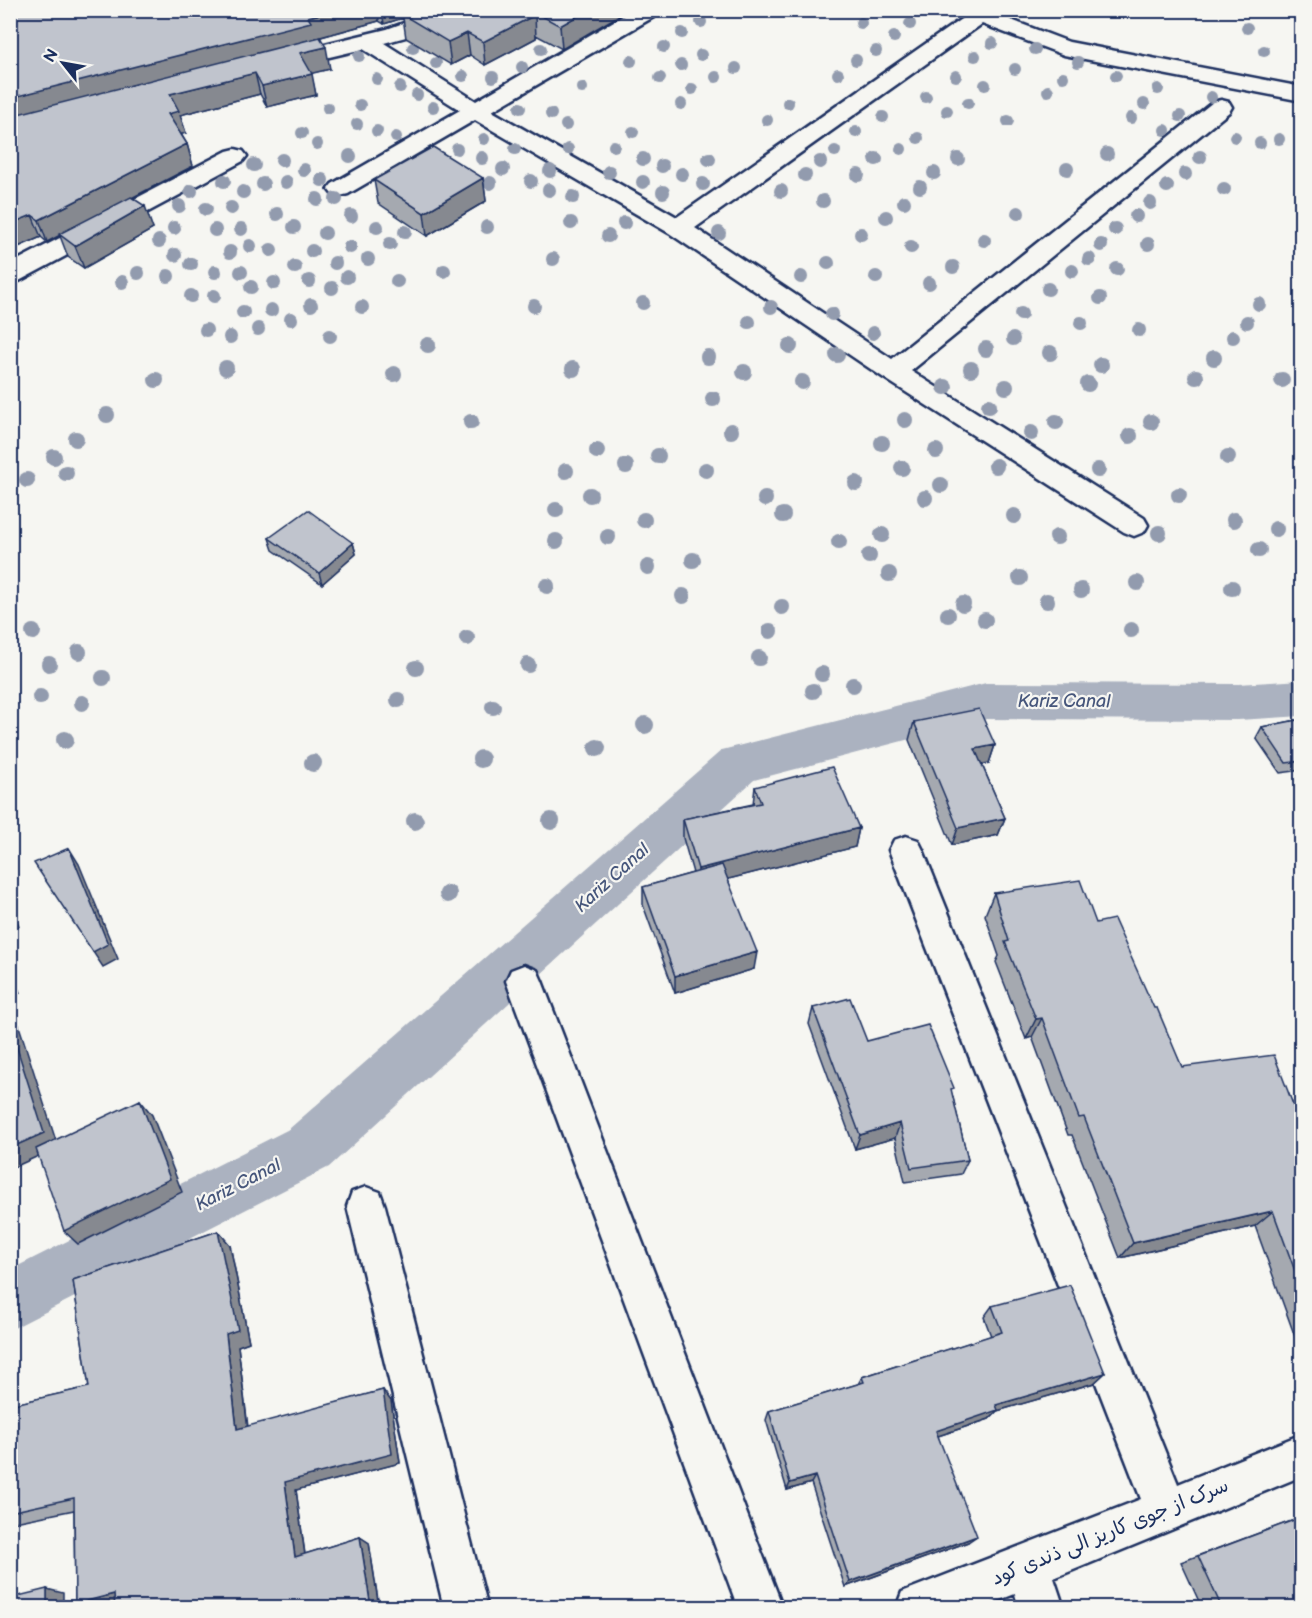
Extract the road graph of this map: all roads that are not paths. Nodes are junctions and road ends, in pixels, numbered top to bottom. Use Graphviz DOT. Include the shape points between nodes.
graph roads {
  1 [pos="457,10"];
  2 [pos="649,10"];
  3 [pos="971,14"];
  4 [pos="364,40"];
  5 [pos="262,67"];
  6 [pos="1302,94"];
  7 [pos="1221,107"];
  8 [pos="475,110"];
  9 [pos="235,156"];
  10 [pos="340,189"];
  11 [pos="678,228"];
  12 [pos="10,275"];
  13 [pos="893,372"];
  14 [pos="1134,525"];
  15 [pos="906,850"];
  16 [pos="524,981"];
  17 [pos="366,1206"];
  18 [pos="1302,1455"];
  19 [pos="1167,1510"];
  20 [pos="1028,1567"];
  21 [pos="466,1608"];
  22 [pos="761,1608"];
  23 [pos="918,1608"];
  24 [pos="1042,1608"];
  1 -- 4 [label="street"];
  2 -- 8 [label="street"];
  3 -- 6 [label="street" via="1064,48"];
  3 -- 11 [label="street"];
  4 -- 5 [label="street"];
  4 -- 8 [label="street"];
  7 -- 13 [label="street"];
  8 -- 10 [label="street"];
  8 -- 11 [label="street"];
  9 -- 12 [label="street"];
  11 -- 13 [label="street"];
  13 -- 14 [label="street"];
  15 -- 19 [label="street"];
  16 -- 22 [label="street"];
  17 -- 21 [label="street"];
  18 -- 19 [label="street, سرک از جوی کاریز الی ذندی کود"];
  19 -- 20 [label="street, سرک از جوی کاریز الی ذندی کود"];
  20 -- 23 [label="street, سرک از جوی کاریز الی ذندی کود"];
  20 -- 24 [label="street"];
}
